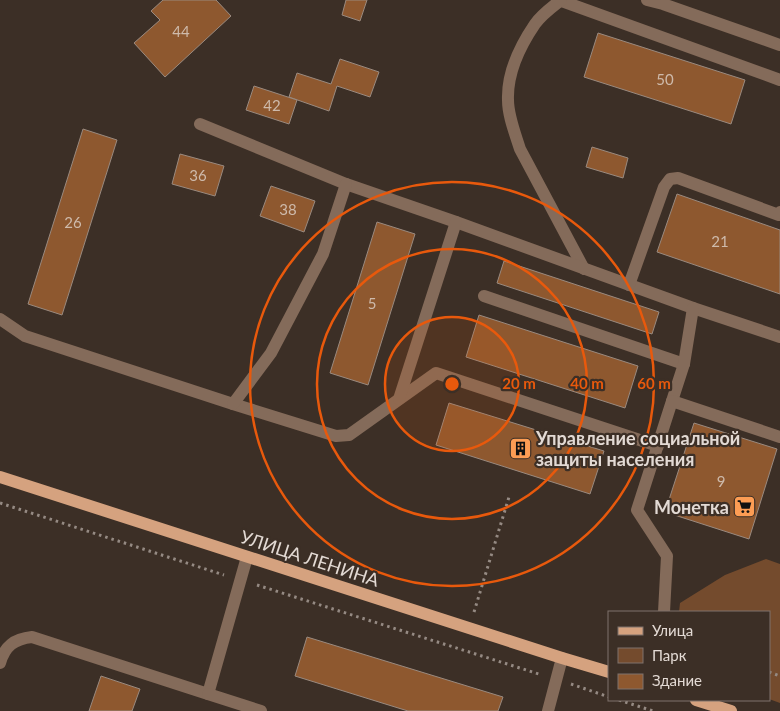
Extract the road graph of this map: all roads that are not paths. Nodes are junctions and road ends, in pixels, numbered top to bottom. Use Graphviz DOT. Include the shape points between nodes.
graph roads {
  1 [pos="560,0"];
  2 [pos="647,0"];
  3 [pos="664,2"];
  4 [pos="780,45"];
  5 [pos="780,80"];
  6 [pos="200,124"];
  7 [pos="346,184"];
  8 [pos="780,212"];
  9 [pos="456,222"];
  10 [pos="584,269"];
  11 [pos="629,285"];
  12 [pos="484,296"];
  13 [pos="693,308"];
  14 [pos="0,320"];
  15 [pos="780,337"];
  16 [pos="684,364"];
  17 [pos="399,400"];
  18 [pos="672,401"];
  19 [pos="233,404"];
  20 [pos="780,437"];
  21 [pos="658,446"];
  22 [pos="0,477"];
  23 [pos="247,557"];
  24 [pos="664,611"];
  25 [pos="562,658"];
  26 [pos="0,664"];
  27 [pos="608,672"];
  28 [pos="208,694"];
  29 [pos="699,701"];
  30 [pos="261,711"];
  31 [pos="548,711"];
  32 [pos="731,711"];
  1 -- 5 [label="lane"];
  1 -- 10 [label="lane" via="536,23 514,60 508,101 520,149"];
  2 -- 3 [label="lane"];
  3 -- 4 [label="lane"];
  6 -- 7 [label="lane"];
  7 -- 9 [label="lane"];
  7 -- 19 [label="lane" via="323,254 271,353"];
  8 -- 11 [label="lane" via="779,215 678,178 670,179 664,187"];
  9 -- 10 [label="lane"];
  9 -- 17 [label="lane"];
  10 -- 11 [label="lane"];
  11 -- 13 [label="lane"];
  12 -- 16 [label="lane"];
  13 -- 15 [label="lane"];
  13 -- 16 [label="lane"];
  14 -- 19 [label="lane" via="25,336"];
  16 -- 18 [label="lane"];
  17 -- 19 [label="lane" via="349,435 336,436"];
  17 -- 21 [label="lane" via="436,373"];
  18 -- 20 [label="lane"];
  18 -- 21 [label="lane"];
  21 -- 24 [label="lane" via="637,510 667,556"];
  22 -- 23 [label="main road, УЛИЦА ЛЕНИНА"];
  23 -- 25 [label="main road, УЛИЦА ЛЕНИНА"];
  23 -- 28 [label="lane"];
  25 -- 27 [label="main road, УЛИЦА ЛЕНИНА"];
  25 -- 31 [label="lane"];
  26 -- 28 [label="lane" via="2,655 11,644 21,638 32,637"];
  28 -- 30 [label="lane"];
  29 -- 32 [label="main road"];
}
